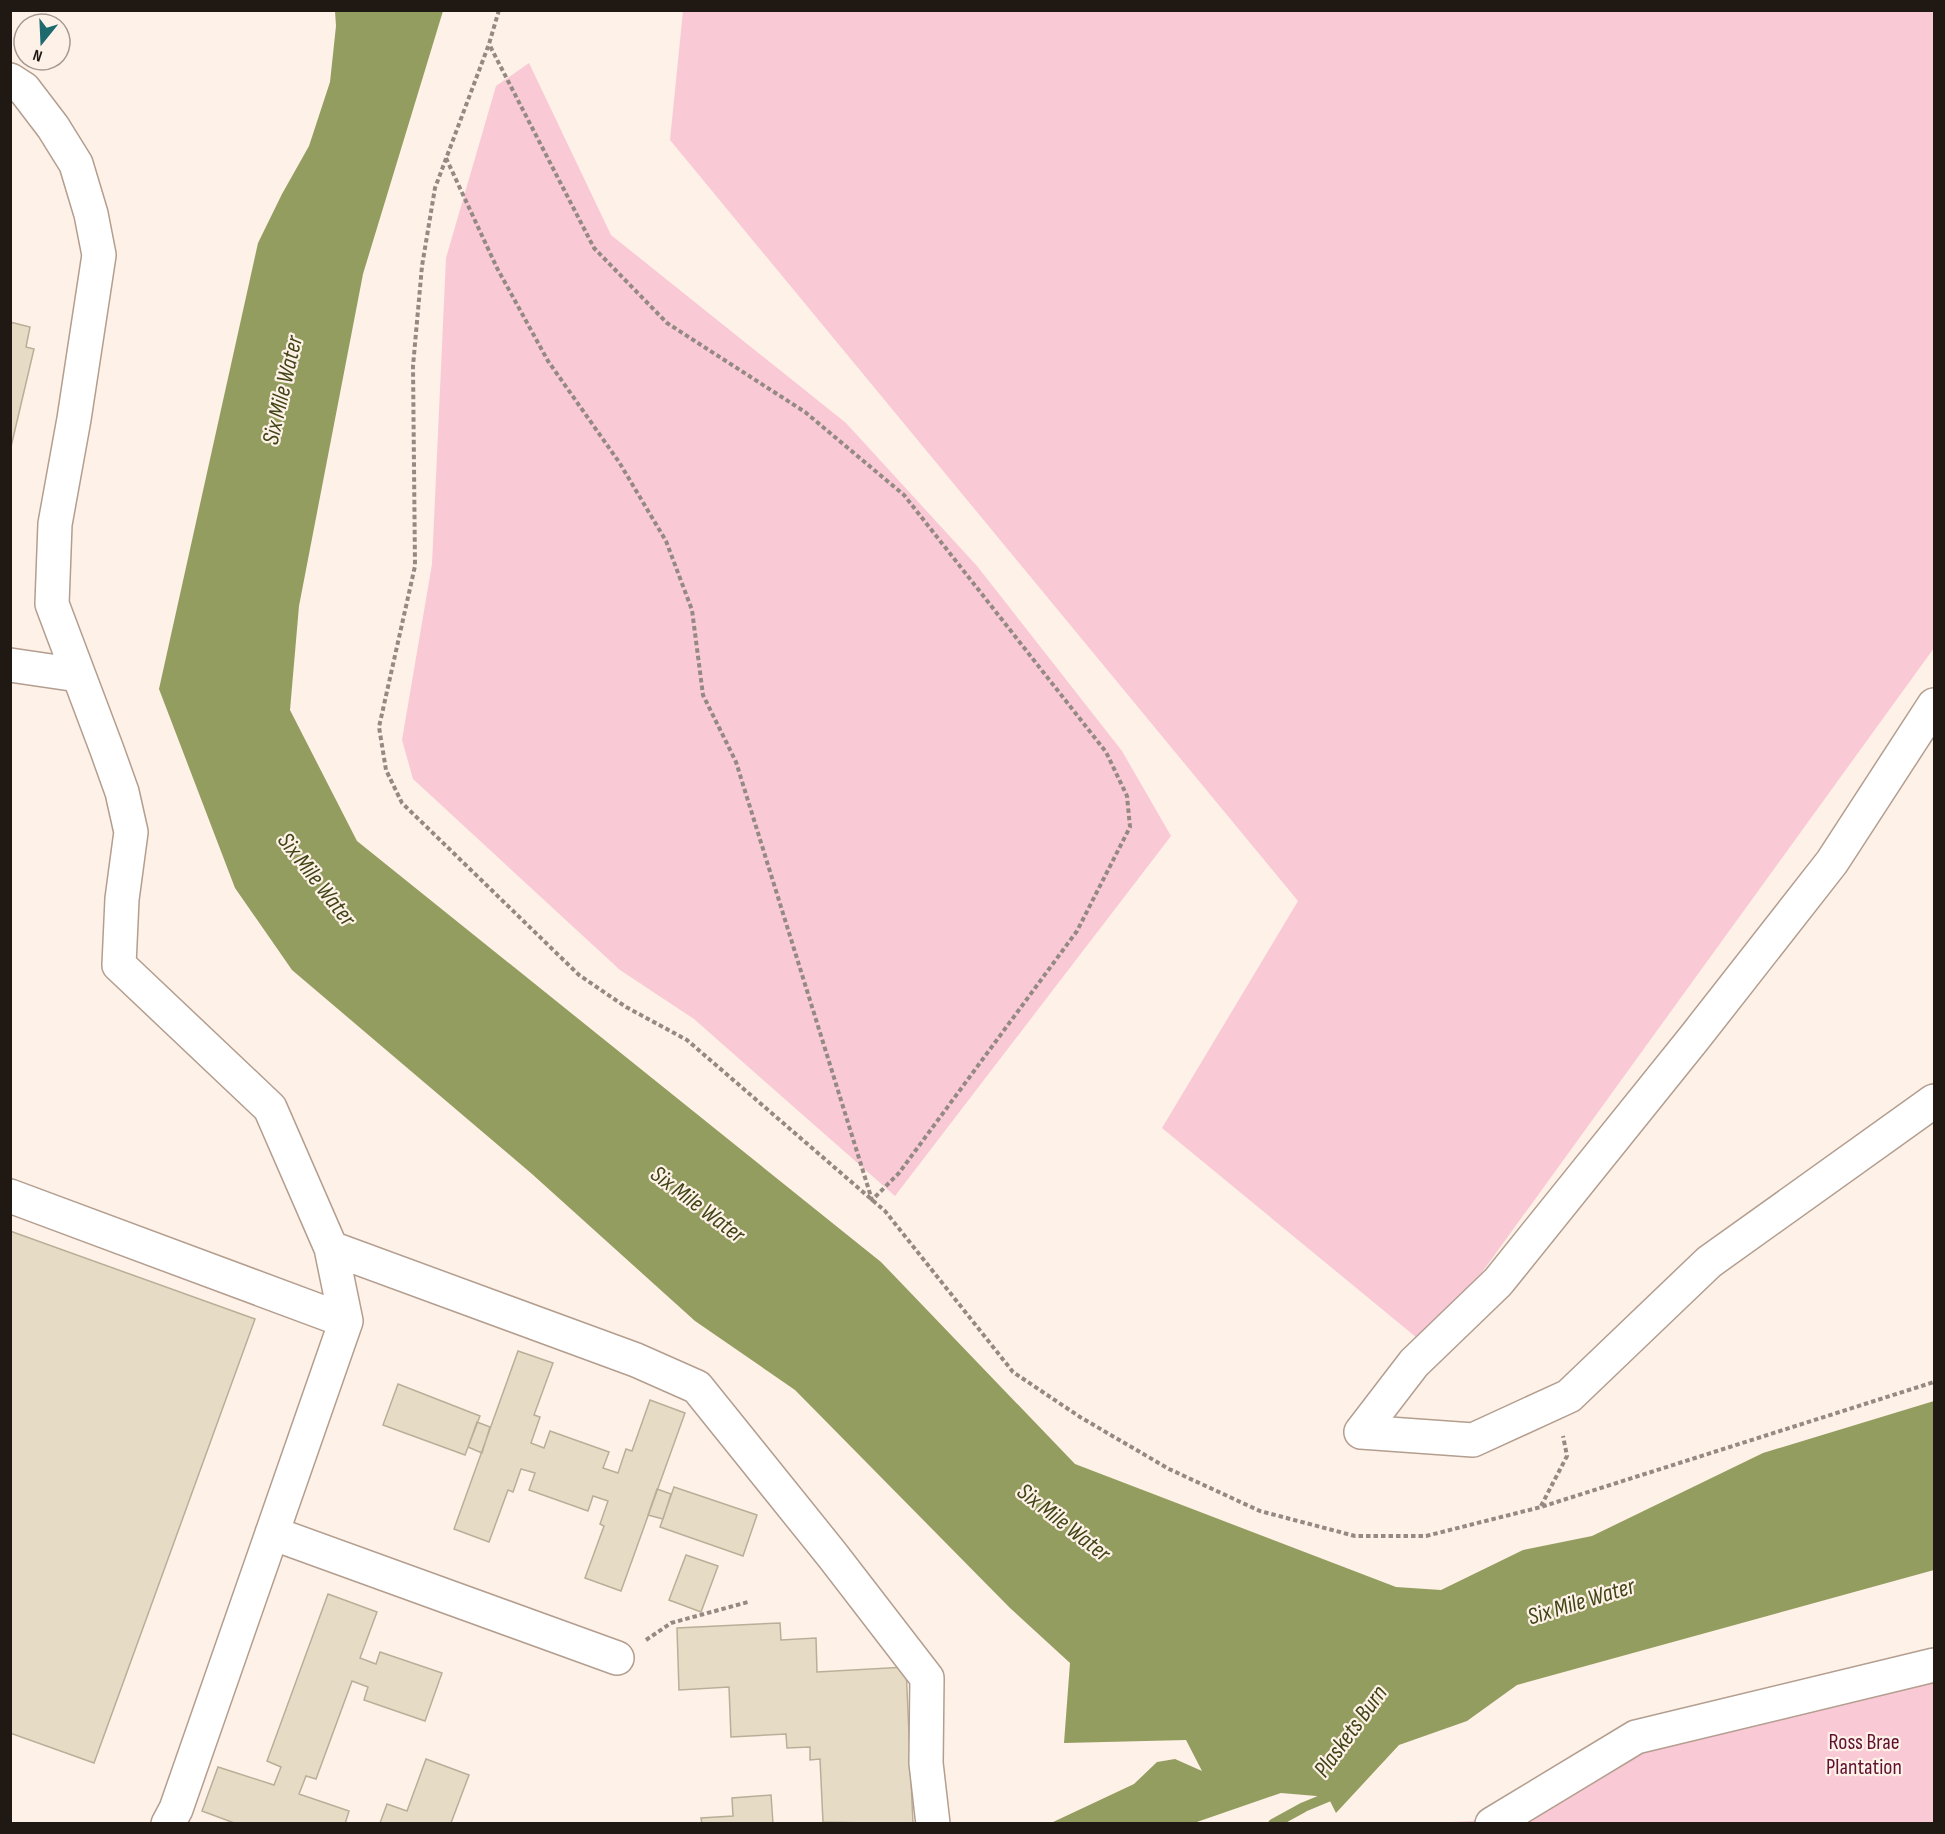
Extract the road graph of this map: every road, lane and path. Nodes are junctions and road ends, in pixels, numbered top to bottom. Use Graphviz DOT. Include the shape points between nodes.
graph roads {
  1 [pos="499,10"];
  2 [pos="489,44"];
  3 [pos="10,80"];
  4 [pos="446,158"];
  5 [pos="10,665"];
  6 [pos="78,675"];
  7 [pos="1931,718"];
  8 [pos="1935,1101"];
  9 [pos="10,1196"];
  10 [pos="872,1200"];
  11 [pos="331,1248"];
  12 [pos="346,1321"];
  13 [pos="1935,1382"];
  14 [pos="1552,1403"];
  15 [pos="1541,1507"];
  16 [pos="272,1533"];
  17 [pos="748,1602"];
  18 [pos="617,1658"];
  19 [pos="1935,1665"];
  20 [pos="168,1824"];
  21 [pos="933,1824"];
  22 [pos="1492,1824"];
  1 -- 2 [label="path"];
  2 -- 4 [label="path"];
  2 -- 10 [label="path" via="594,248 667,323 805,412 904,495 1106,752 1127,796 1130,827 1077,931 899,1173"];
  3 -- 6 [label="lane" via="24,89 76,164 99,255 55,536 52,604"];
  4 -- 10 [label="path" via="497,268 548,361 619,462 666,541 692,610 703,695 736,762"];
  4 -- 10 [label="path" via="435,188 422,266 413,366 415,566 379,727 386,770 402,803 579,975 687,1041"];
  5 -- 6 [label="lane"];
  6 -- 11 [label="lane" via="114,771 131,832 119,965 270,1108"];
  7 -- 14 [label="lane" via="1832,862 1695,1037 1498,1282 1414,1364 1361,1432 1473,1440"];
  8 -- 14 [label="lane" via="1709,1262 1569,1396"];
  9 -- 12 [label="lane"];
  10 -- 15 [label="path" via="885,1211 1013,1372 1169,1469 1249,1507 1355,1536 1426,1536"];
  11 -- 12 [label="lane"];
  11 -- 21 [label="lane" via="636,1360 697,1387 927,1678 926,1762"];
  12 -- 16 [label="lane"];
  13 -- 15 [label="path"];
  14 -- 15 [label="path" via="1567,1456"];
  16 -- 18 [label="lane"];
  16 -- 20 [label="lane"];
  17 -- 18 [label="path" via="671,1623"];
  19 -- 22 [label="lane" via="1636,1737"];
}
